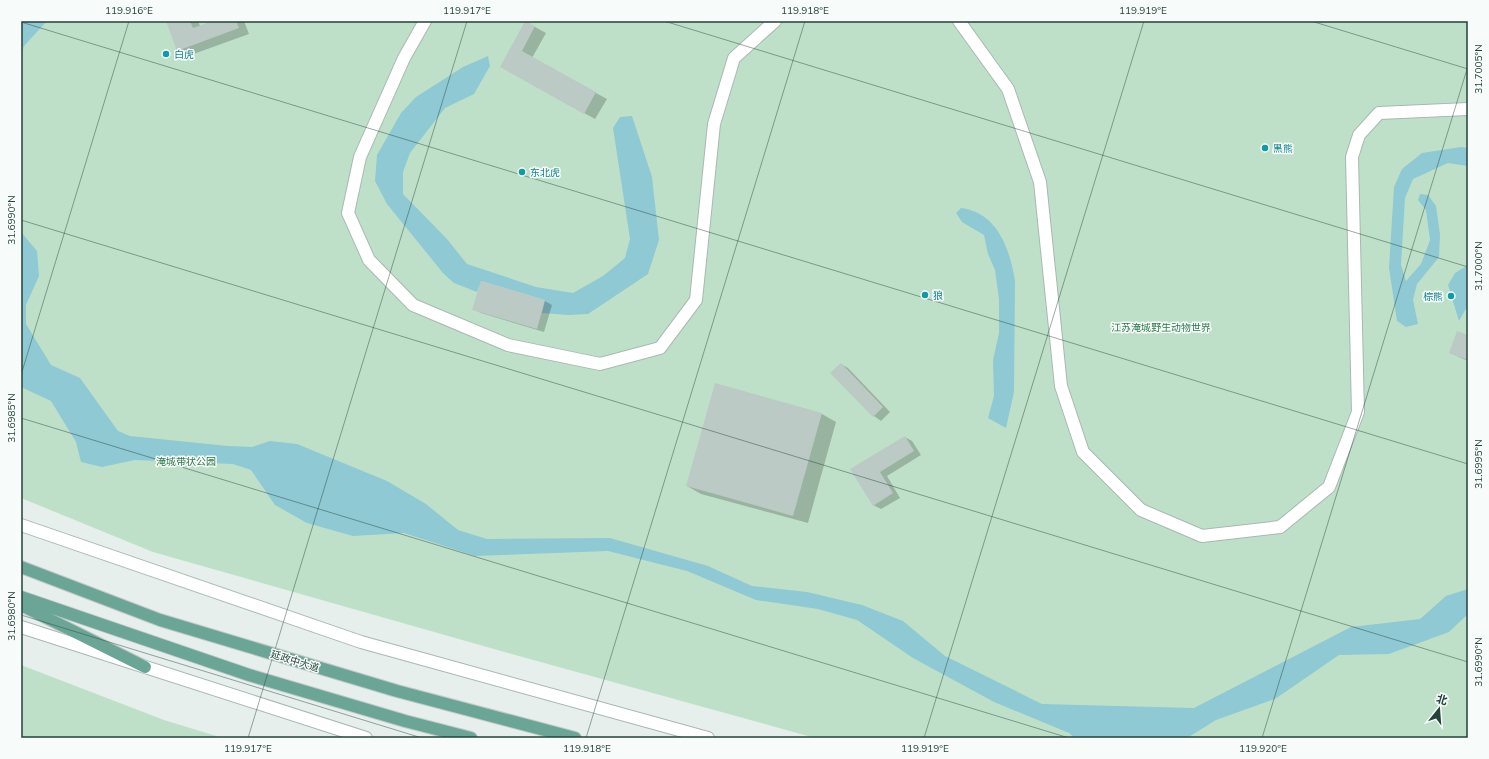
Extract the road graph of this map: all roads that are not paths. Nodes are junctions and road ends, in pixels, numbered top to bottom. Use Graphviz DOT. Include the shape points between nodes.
graph roads {
  1 [pos="425,21"];
  2 [pos="775,21"];
  3 [pos="959,21"];
  4 [pos="1468,109"];
  5 [pos="21,525"];
  6 [pos="21,567"];
  7 [pos="21,597"];
  8 [pos="21,605"];
  9 [pos="21,627"];
  10 [pos="145,667"];
  11 [pos="366,738"];
  12 [pos="471,738"];
  13 [pos="575,738"];
  14 [pos="708,738"];
  1 -- 2 [label="street" via="404,58 360,157 348,213 369,260 413,305 508,345 600,364 660,348 696,300 714,124 734,58"];
  3 -- 4 [label="street" via="1008,89 1040,182 1061,386 1083,452 1141,510 1202,536 1280,527 1329,487 1358,412 1352,158 1359,135 1379,113"];
  5 -- 14 [label="street" via="361,642"];
  6 -- 13 [label="main road, 延政中大道" via="160,620 397,692"];
  7 -- 12 [label="main road" via="249,675"];
  8 -- 10 [label="main road"];
  9 -- 10 [label="street"];
  10 -- 11 [label="street"];
}
